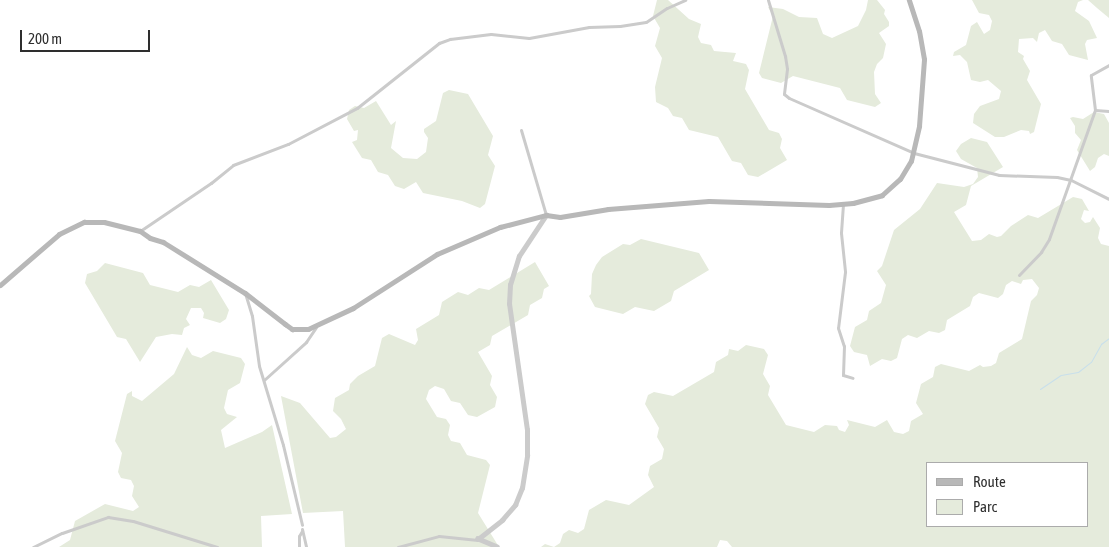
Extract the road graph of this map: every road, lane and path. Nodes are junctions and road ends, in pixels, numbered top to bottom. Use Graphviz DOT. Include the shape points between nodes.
graph roads {
  1 [pos="685,0"];
  2 [pos="768,0"];
  3 [pos="909,0"];
  4 [pos="1109,65"];
  5 [pos="1095,110"];
  6 [pos="1109,111"];
  7 [pos="522,130"];
  8 [pos="914,153"];
  9 [pos="1071,180"];
  10 [pos="1109,199"];
  11 [pos="843,204"];
  12 [pos="546,215"];
  13 [pos="140,231"];
  14 [pos="1019,275"];
  15 [pos="0,285"];
  16 [pos="245,293"];
  17 [pos="317,326"];
  18 [pos="853,378"];
  19 [pos="264,380"];
  20 [pos="302,528"];
  21 [pos="478,540"];
  22 [pos="33,547"];
  23 [pos="217,547"];
  24 [pos="299,547"];
  25 [pos="306,547"];
  26 [pos="398,547"];
  27 [pos="498,547"];
  1 -- 13 [label="street" via="646,22 589,27 529,38 491,34 450,38 357,108 288,144 233,164 211,183"];
  2 -- 8 [label="street" via="785,56 784,94"];
  3 -- 8 [label="main road" via="919,30 924,66"];
  4 -- 5 [label="street" via="1091,75"];
  5 -- 6 [label="street"];
  5 -- 9 [label="street"];
  7 -- 12 [label="street"];
  8 -- 9 [label="street" via="999,175"];
  8 -- 11 [label="main road" via="900,179 882,195"];
  9 -- 10 [label="street"];
  9 -- 14 [label="street" via="1045,246"];
  11 -- 12 [label="main road" via="709,201 614,208 560,217"];
  11 -- 18 [label="street" via="841,233 846,272 838,328 844,346 843,375"];
  12 -- 17 [label="main road" via="500,228 437,254 353,308"];
  12 -- 21 [label="street" via="519,256 510,285 527,430 522,488 510,513"];
  13 -- 15 [label="main road" via="104,222 84,222 71,227"];
  13 -- 16 [label="main road"];
  16 -- 17 [label="main road" via="292,329"];
  16 -- 19 [label="street"];
  17 -- 19 [label="street" via="306,342"];
  19 -- 20 [label="street"];
  20 -- 24 [label="street"];
  20 -- 25 [label="street"];
  21 -- 26 [label="street" via="439,536"];
  21 -- 27 [label="street"];
  22 -- 23 [label="street" via="108,518 133,521"];
}
